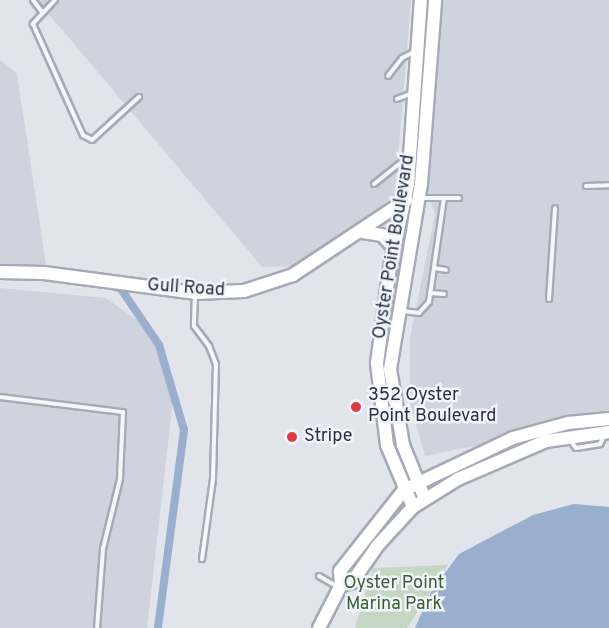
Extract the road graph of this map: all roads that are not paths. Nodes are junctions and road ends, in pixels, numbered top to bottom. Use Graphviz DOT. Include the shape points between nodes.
graph roads {
  1 [pos="33,0"];
  2 [pos="55,0"];
  3 [pos="421,0"];
  4 [pos="435,0"];
  5 [pos="42,12"];
  6 [pos="417,50"];
  7 [pos="388,76"];
  8 [pos="414,92"];
  9 [pos="139,97"];
  10 [pos="397,99"];
  11 [pos="411,155"];
  12 [pos="374,184"];
  13 [pos="609,185"];
  14 [pos="586,186"];
  15 [pos="444,198"];
  16 [pos="459,198"];
  17 [pos="419,199"];
  18 [pos="404,201"];
  19 [pos="555,208"];
  20 [pos="363,232"];
  21 [pos="394,248"];
  22 [pos="434,268"];
  23 [pos="446,270"];
  24 [pos="0,272"];
  25 [pos="195,293"];
  26 [pos="430,293"];
  27 [pos="444,294"];
  28 [pos="549,299"];
  29 [pos="398,310"];
  30 [pos="0,397"];
  31 [pos="609,419"];
  32 [pos="608,432"];
  33 [pos="550,434"];
  34 [pos="416,482"];
  35 [pos="404,490"];
  36 [pos="425,499"];
  37 [pos="413,507"];
  38 [pos="201,558"];
  39 [pos="319,576"];
  40 [pos="340,586"];
  41 [pos="97,628"];
  42 [pos="320,628"];
  1 -- 5 [label="lane"];
  2 -- 5 [label="lane"];
  3 -- 6 [label="street, Oyster Point Boulevard"];
  4 -- 17 [label="street, Oyster Point Boulevard"];
  5 -- 9 [label="lane" via="33,24 83,135 92,140"];
  6 -- 7 [label="lane" via="402,58"];
  6 -- 8 [label="street, Oyster Point Boulevard"];
  8 -- 10 [label="lane"];
  8 -- 11 [label="street, Oyster Point Boulevard"];
  11 -- 12 [label="lane"];
  11 -- 18 [label="street, Oyster Point Boulevard"];
  13 -- 14 [label="lane"];
  15 -- 16 [label="lane"];
  15 -- 17 [label="lane"];
  15 -- 22 [label="lane"];
  17 -- 18 [label="street, Gull Road"];
  17 -- 29 [label="street, Oyster Point Boulevard"];
  18 -- 20 [label="street, Gull Road"];
  18 -- 21 [label="street, Oyster Point Boulevard"];
  19 -- 28 [label="lane"];
  20 -- 21 [label="street" via="382,235"];
  20 -- 25 [label="street, Gull Road" via="277,282 244,291"];
  21 -- 35 [label="street, Oyster Point Boulevard" via="379,348 378,392 387,445"];
  22 -- 23 [label="lane"];
  22 -- 26 [label="lane"];
  24 -- 25 [label="street, Gull Road" via="36,272"];
  25 -- 38 [label="lane" via="194,326 209,345 216,364 213,479"];
  26 -- 27 [label="lane"];
  26 -- 29 [label="lane" via="429,302 418,313"];
  29 -- 34 [label="street, Oyster Point Boulevard" via="390,369 394,403"];
  30 -- 41 [label="lane" via="123,412 120,479 103,549"];
  31 -- 33 [label="street"];
  32 -- 33 [label="street" via="568,437"];
  33 -- 34 [label="street" via="513,438"];
  33 -- 36 [label="street"];
  34 -- 35 [label="street"];
  34 -- 36 [label="street, Oyster Point Boulevard"];
  35 -- 37 [label="street, Oyster Point Boulevard"];
  35 -- 40 [label="street" via="340,571"];
  36 -- 37 [label="street"];
  37 -- 40 [label="street" via="378,544 352,582"];
  39 -- 40 [label="lane"];
  40 -- 42 [label="street"];
}
